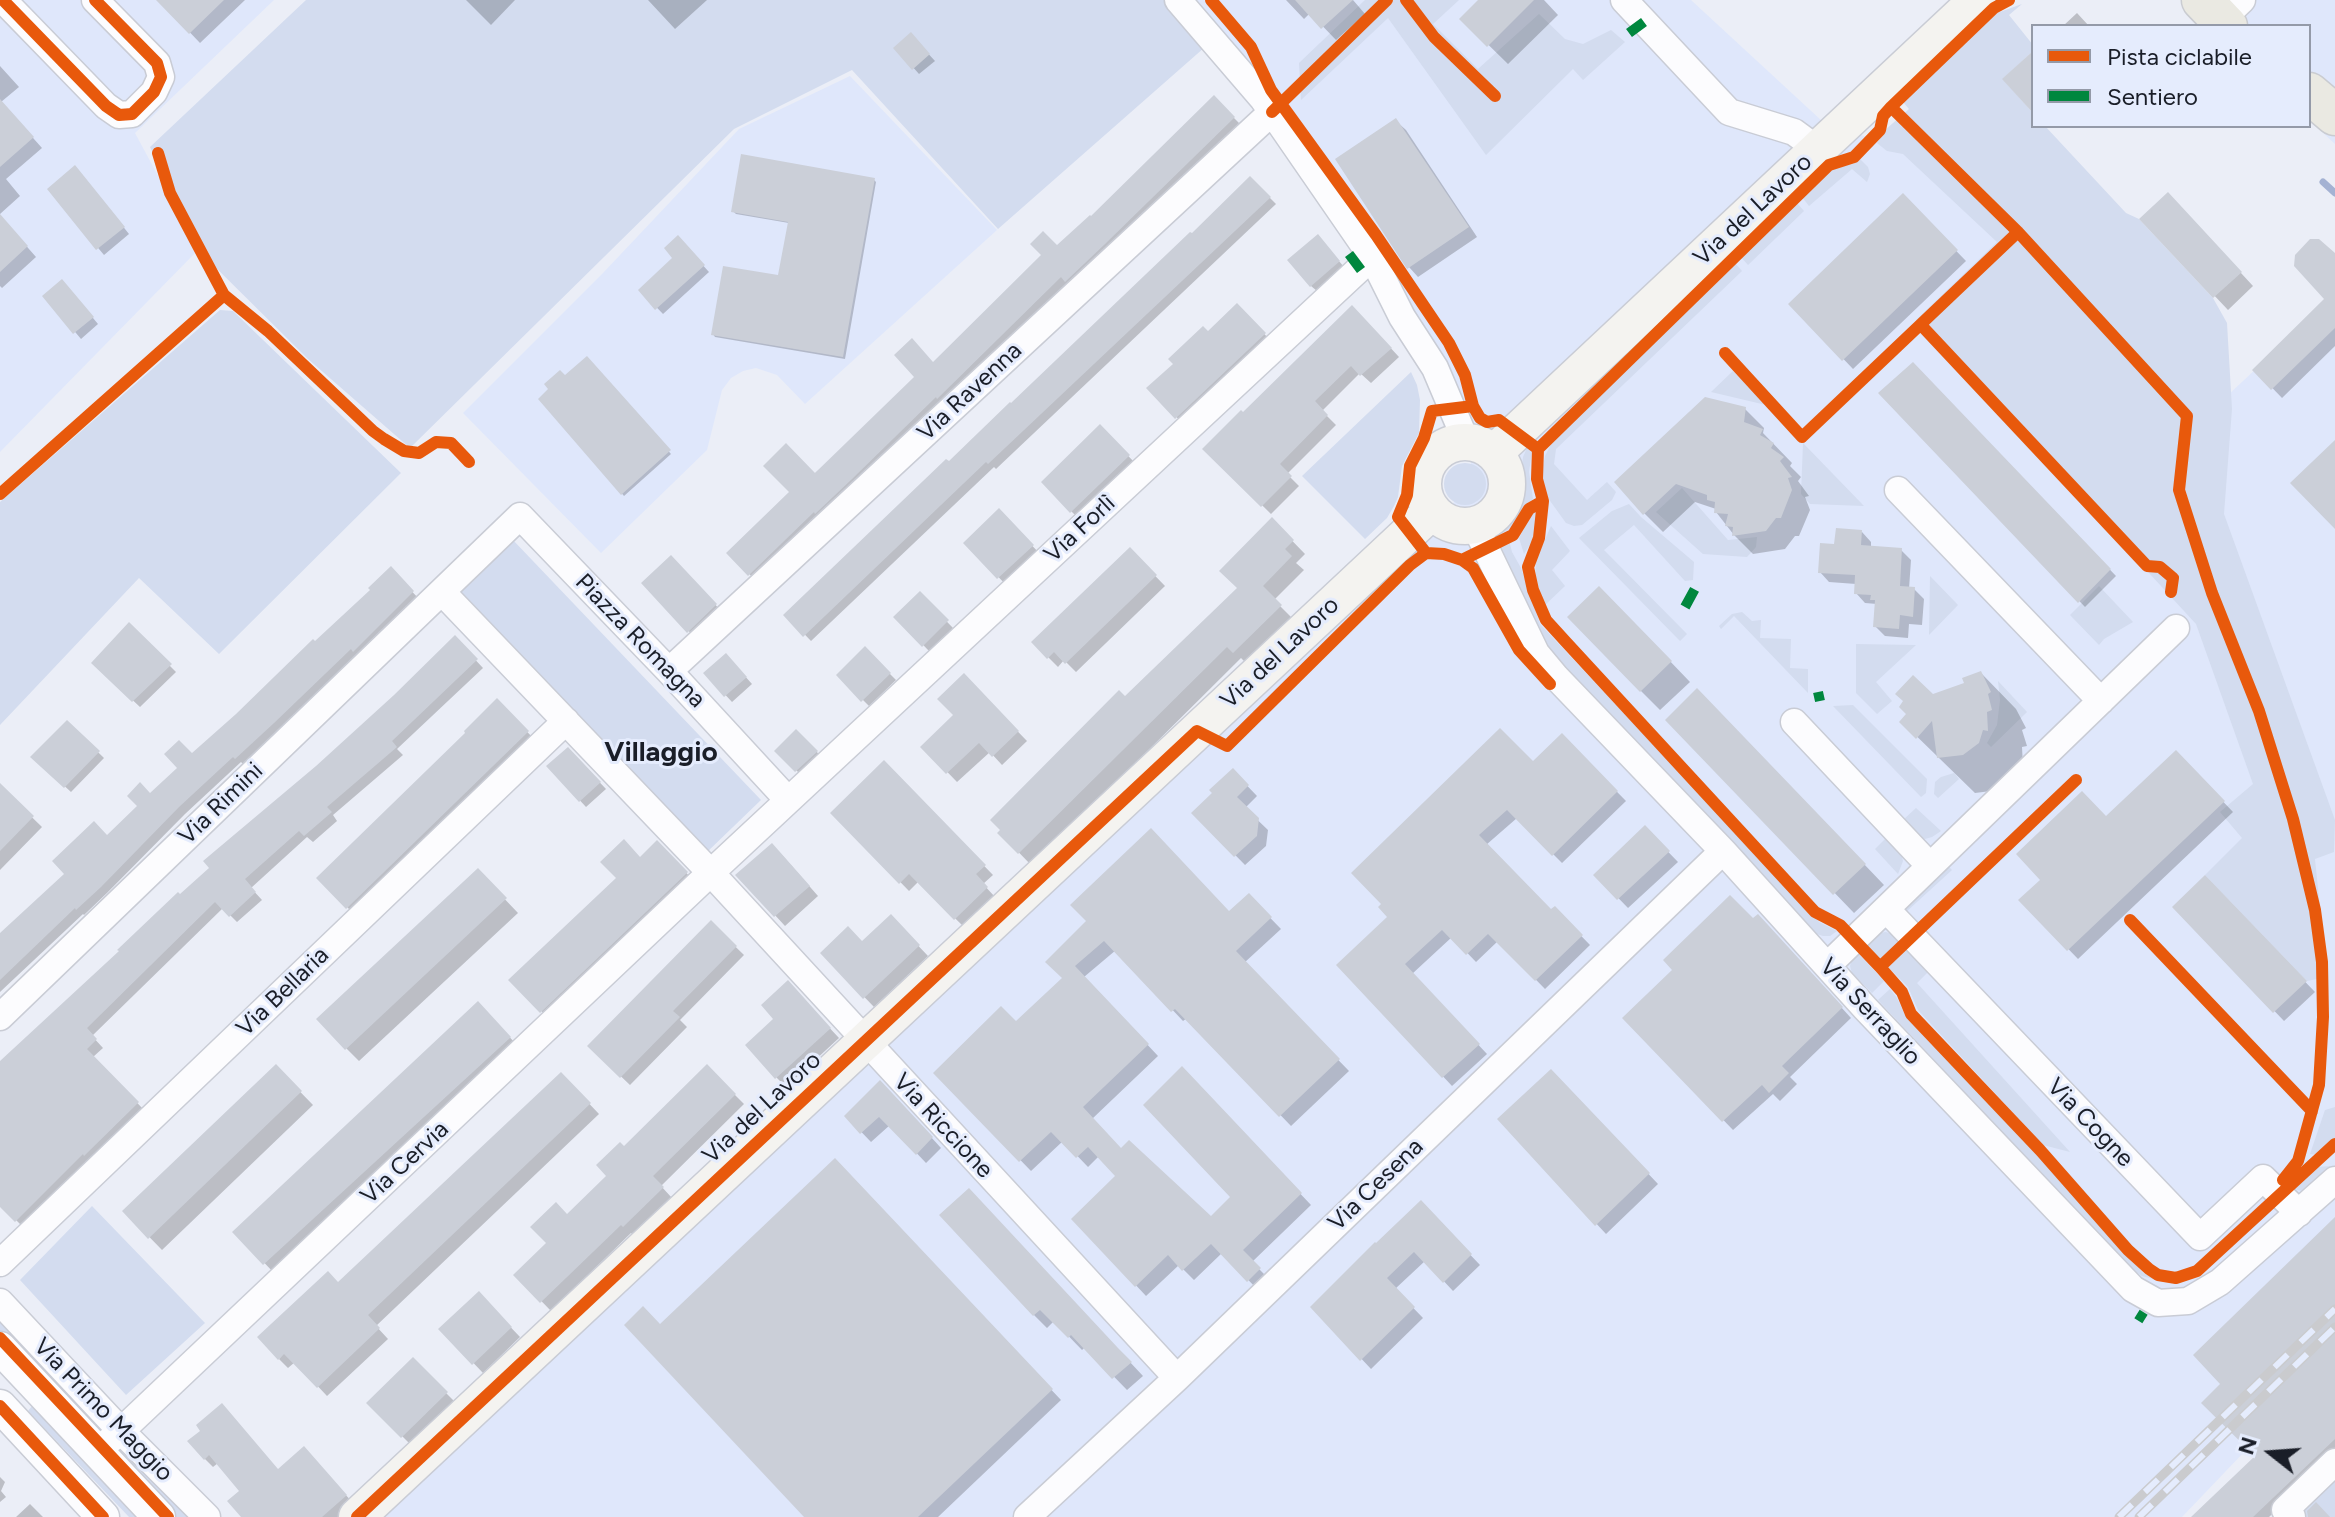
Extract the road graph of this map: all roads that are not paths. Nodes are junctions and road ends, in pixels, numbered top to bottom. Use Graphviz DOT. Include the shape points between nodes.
graph roads {
  1 [pos="3,0"];
  2 [pos="95,0"];
  3 [pos="1178,0"];
  4 [pos="1624,0"];
  5 [pos="1977,0"];
  6 [pos="2311,95"];
  7 [pos="1272,112"];
  8 [pos="2335,115"];
  9 [pos="1817,149"];
  10 [pos="1372,257"];
  11 [pos="1480,447"];
  12 [pos="1898,490"];
  13 [pos="1432,511"];
  14 [pos="1475,526"];
  15 [pos="442,592"];
  16 [pos="2176,628"];
  17 [pos="669,671"];
  18 [pos="2101,701"];
  19 [pos="566,721"];
  20 [pos="1794,722"];
  21 [pos="788,800"];
  22 [pos="1723,851"];
  23 [pos="1930,866"];
  24 [pos="711,873"];
  25 [pos="1886,909"];
  26 [pos="1827,966"];
  27 [pos="0,1017"];
  28 [pos="865,1042"];
  29 [pos="2335,1180"];
  30 [pos="2299,1213"];
  31 [pos="0,1263"];
  32 [pos="0,1302"];
  33 [pos="0,1348"];
  34 [pos="1177,1378"];
  35 [pos="0,1406"];
  36 [pos="109,1441"];
  37 [pos="2335,1462"];
  38 [pos="103,1517"];
  39 [pos="159,1517"];
  40 [pos="207,1517"];
  41 [pos="357,1517"];
  42 [pos="1027,1517"];
  43 [pos="2292,1517"];
  1 -- 2 [label="street" via="106,106 119,115 132,114 154,92 161,77 157,63"];
  3 -- 7 [label="street"];
  4 -- 9 [label="street" via="1729,112 1794,132"];
  5 -- 9 [label="main road, Via del Lavoro"];
  6 -- 8 [label="main road"];
  7 -- 10 [label="street"];
  7 -- 17 [label="street, Via Ravenna"];
  9 -- 11 [label="main road, Via del Lavoro"];
  10 -- 11 [label="street"];
  10 -- 21 [label="street, Via Forlì"];
  11 -- 13 [label="main road, Via del Lavoro" via="1443,447 1433,455 1422,489"];
  11 -- 14 [label="main road" via="1502,464 1507,489 1497,513"];
  12 -- 18 [label="street"];
  13 -- 14 [label="main road" via="1451,525"];
  13 -- 28 [label="main road, Via del Lavoro"];
  14 -- 22 [label="street, Via Serraglio" via="1536,653"];
  15 -- 17 [label="street, Piazza Romagna" via="520,516"];
  15 -- 19 [label="street"];
  15 -- 27 [label="street, Via Rimini"];
  16 -- 18 [label="street"];
  17 -- 21 [label="street, Piazza Romagna"];
  18 -- 23 [label="street"];
  19 -- 24 [label="street"];
  19 -- 31 [label="street, Via Bellaria"];
  20 -- 23 [label="street"];
  21 -- 24 [label="street"];
  22 -- 26 [label="street, Via Serraglio"];
  22 -- 34 [label="street, Via Cesena"];
  23 -- 25 [label="street"];
  24 -- 28 [label="street, Via Riccione"];
  24 -- 36 [label="street, Via Cervia"];
  25 -- 26 [label="street"];
  25 -- 30 [label="street, Via Cogne" via="2200,1237 2263,1178"];
  26 -- 30 [label="street, Via Serraglio" via="2133,1289 2158,1303 2188,1301 2220,1282"];
  28 -- 34 [label="street, Via Riccione"];
  28 -- 41 [label="main road, Via del Lavoro"];
  29 -- 30 [label="street, Via Serraglio"];
  32 -- 36 [label="street, Via Primo Maggio"];
  33 -- 36 [label="street, Via Primo Maggio"];
  34 -- 42 [label="street, Via Cesena"];
  35 -- 38 [label="street"];
  36 -- 39 [label="street, Via Primo Maggio"];
  36 -- 40 [label="street, Via Primo Maggio"];
  37 -- 43 [label="street" via="2285,1510"];
}
